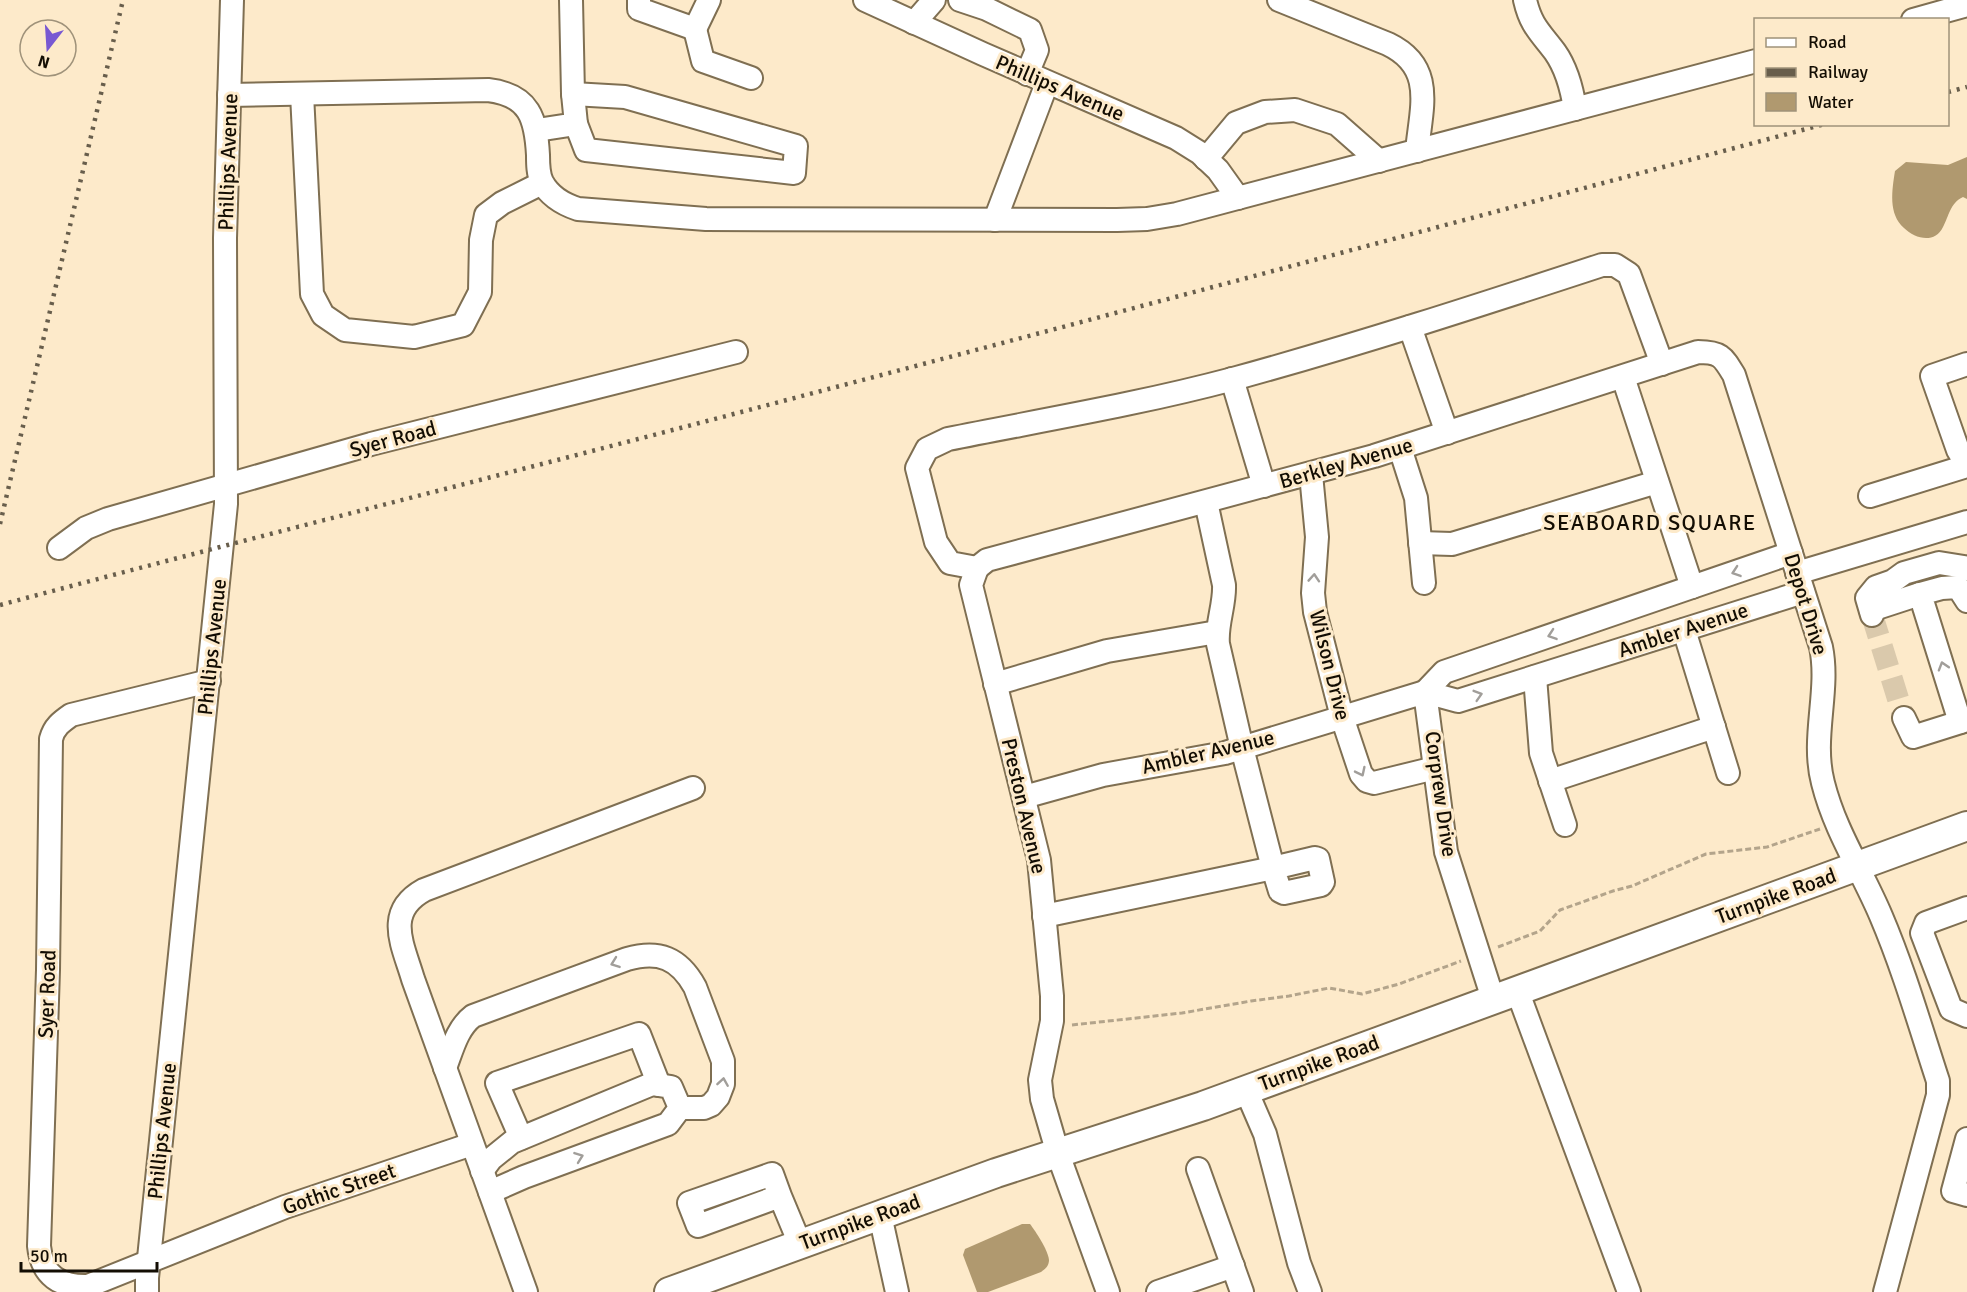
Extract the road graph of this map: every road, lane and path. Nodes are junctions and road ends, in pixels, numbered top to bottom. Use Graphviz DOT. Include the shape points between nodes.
graph roads {
  1 [pos="232,0"];
  2 [pos="571,0"];
  3 [pos="639,0"];
  4 [pos="709,0"];
  5 [pos="865,0"];
  6 [pos="934,0"];
  7 [pos="960,0"];
  8 [pos="1279,0"];
  9 [pos="1525,0"];
  10 [pos="1967,5"];
  11 [pos="1920,18"];
  12 [pos="914,23"];
  13 [pos="695,29"];
  14 [pos="1754,61"];
  15 [pos="751,78"];
  16 [pos="1037,78"];
  17 [pos="302,94"];
  18 [pos="573,94"];
  19 [pos="229,95"];
  20 [pos="1575,109"];
  21 [pos="576,124"];
  22 [pos="537,130"];
  23 [pos="1417,151"];
  24 [pos="1206,159"];
  25 [pos="1379,161"];
  26 [pos="542,183"];
  27 [pos="1238,198"];
  28 [pos="995,220"];
  29 [pos="1410,327"];
  30 [pos="736,352"];
  31 [pos="1713,352"];
  32 [pos="1662,364"];
  33 [pos="1967,364"];
  34 [pos="1623,377"];
  35 [pos="1232,379"];
  36 [pos="1447,433"];
  37 [pos="1400,448"];
  38 [pos="1967,466"];
  39 [pos="1311,474"];
  40 [pos="1657,482"];
  41 [pos="226,486"];
  42 [pos="1264,486"];
  43 [pos="1870,496"];
  44 [pos="1206,502"];
  45 [pos="1967,522"];
  46 [pos="1420,543"];
  47 [pos="59,548"];
  48 [pos="1958,567"];
  49 [pos="977,568"];
  50 [pos="1797,573"];
  51 [pos="1424,583"];
  52 [pos="1692,587"];
  53 [pos="1920,594"];
  54 [pos="1967,601"];
  55 [pos="1684,630"];
  56 [pos="1217,632"];
  57 [pos="1535,677"];
  58 [pos="209,681"];
  59 [pos="995,684"];
  60 [pos="1425,692"];
  61 [pos="1342,717"];
  62 [pos="1904,718"];
  63 [pos="1964,721"];
  64 [pos="1714,727"];
  65 [pos="1242,748"];
  66 [pos="1436,768"];
  67 [pos="1728,773"];
  68 [pos="1550,781"];
  69 [pos="693,788"];
  70 [pos="1024,797"];
  71 [pos="1836,824"];
  72 [pos="1565,825"];
  73 [pos="1967,826"];
  74 [pos="1857,866"];
  75 [pos="1967,908"];
  76 [pos="1044,916"];
  77 [pos="1496,947"];
  78 [pos="1457,962"];
  79 [pos="1505,994"];
  80 [pos="1967,1016"];
  81 [pos="1067,1026"];
  82 [pos="445,1068"];
  83 [pos="659,1085"];
  84 [pos="1246,1090"];
  85 [pos="680,1108"];
  86 [pos="521,1138"];
  87 [pos="1967,1139"];
  88 [pos="472,1144"];
  89 [pos="1058,1154"];
  90 [pos="1198,1168"];
  91 [pos="486,1182"];
  92 [pos="1967,1195"];
  93 [pos="780,1196"];
  94 [pos="880,1215"];
  95 [pos="800,1244"];
  96 [pos="149,1261"];
  97 [pos="1233,1266"];
  98 [pos="59,1281"];
  99 [pos="674,1291"];
  100 [pos="147,1292"];
  101 [pos="526,1292"];
  102 [pos="897,1292"];
  103 [pos="1108,1292"];
  104 [pos="1158,1292"];
  105 [pos="1242,1292"];
  106 [pos="1310,1292"];
  107 [pos="1629,1292"];
  108 [pos="1885,1292"];
  1 -- 19 [label="street, Phillips Avenue"];
  2 -- 18 [label="street"];
  3 -- 13 [label="street" via="639,9"];
  4 -- 13 [label="street"];
  5 -- 12 [label="street, Phillips Avenue"];
  6 -- 12 [label="street"];
  7 -- 16 [label="street" via="1030,30 1037,50"];
  8 -- 23 [label="street" via="1389,44 1412,60 1422,87"];
  9 -- 20 [label="street" via="1536,30 1556,53 1566,74"];
  10 -- 11 [label="street"];
  12 -- 16 [label="street, Phillips Avenue"];
  13 -- 15 [label="street" via="703,61"];
  14 -- 20 [label="street"];
  16 -- 24 [label="street, Phillips Avenue" via="1176,138"];
  16 -- 28 [label="street"];
  17 -- 19 [label="street"];
  17 -- 22 [label="street" via="500,92 525,106"];
  17 -- 26 [label="street" via="312,294 323,315 345,330 414,337 463,325 480,292 481,240 486,215"];
  18 -- 21 [label="street"];
  18 -- 21 [label="street" via="625,97 796,146 794,173 586,150"];
  19 -- 41 [label="street, Phillips Avenue"];
  20 -- 23 [label="street"];
  21 -- 22 [label="street"];
  22 -- 26 [label="street"];
  23 -- 25 [label="street"];
  24 -- 25 [label="street" via="1236,123 1265,112 1295,110 1336,124"];
  24 -- 27 [label="street, Phillips Avenue"];
  25 -- 27 [label="street"];
  26 -- 28 [label="street" via="564,204 578,209 706,219"];
  27 -- 28 [label="street" via="1147,219"];
  29 -- 32 [label="street" via="1602,265 1615,265 1629,274"];
  29 -- 35 [label="street"];
  29 -- 36 [label="street"];
  30 -- 41 [label="street, Syer Road" via="371,444"];
  31 -- 32 [label="street, Berkley Avenue" via="1698,352"];
  31 -- 50 [label="street, Depot Drive" via="1724,358 1734,375"];
  32 -- 34 [label="street, Berkley Avenue"];
  33 -- 38 [label="street" via="1932,376"];
  34 -- 36 [label="street, Berkley Avenue"];
  34 -- 40 [label="street"];
  35 -- 42 [label="street"];
  35 -- 49 [label="street" via="948,439 927,449 917,468 936,542 950,563"];
  36 -- 37 [label="street, Berkley Avenue"];
  37 -- 39 [label="street, Berkley Avenue"];
  37 -- 46 [label="street" via="1416,498"];
  38 -- 43 [label="street"];
  39 -- 42 [label="street, Berkley Avenue"];
  61 -- 39 [label="street, Wilson Drive, one-way" via="1315,612 1317,537"];
  40 -- 46 [label="street" via="1452,544"];
  40 -- 52 [label="street"];
  41 -- 47 [label="street, Syer Road" via="108,519 86,528"];
  41 -- 58 [label="street, Phillips Avenue"];
  42 -- 44 [label="street, Berkley Avenue"];
  44 -- 49 [label="street, Berkley Avenue" via="987,560"];
  44 -- 56 [label="street" via="1224,585"];
  45 -- 50 [label="street"];
  46 -- 51 [label="street"];
  48 -- 53 [label="street" via="1876,587 1868,598 1871,612"];
  49 -- 59 [label="street, Preston Avenue" via="971,585"];
  50 -- 52 [label="street, Ambler Avenue, one-way"];
  50 -- 55 [label="street, Ambler Avenue"];
  50 -- 71 [label="street, Depot Drive" via="1821,646 1822,780"];
  52 -- 60 [label="street, Ambler Avenue, one-way" via="1444,672"];
  53 -- 54 [label="street" via="1958,587"];
  63 -- 53 [label="street, one-way"];
  55 -- 57 [label="street, Ambler Avenue"];
  55 -- 64 [label="street"];
  56 -- 59 [label="street" via="1107,651"];
  56 -- 65 [label="street"];
  60 -- 57 [label="street, Ambler Avenue, one-way" via="1458,701"];
  57 -- 68 [label="street" via="1541,753"];
  58 -- 96 [label="street, Phillips Avenue"];
  58 -- 98 [label="street, Syer Road" via="71,715 59,723 51,739 49,959 39,1246 44,1267"];
  59 -- 70 [label="street, Preston Avenue"];
  60 -- 61 [label="street, Ambler Avenue"];
  60 -- 66 [label="street, Corprew Drive"];
  61 -- 65 [label="street, Ambler Avenue"];
  61 -- 66 [label="street, Wilson Drive, one-way" via="1367,782"];
  62 -- 63 [label="street" via="1913,737"];
  64 -- 67 [label="street"];
  64 -- 68 [label="street"];
  65 -- 70 [label="street, Ambler Avenue" via="1103,774"];
  65 -- 76 [label="street" via="1273,868"];
  66 -- 79 [label="street, Corprew Drive" via="1446,852"];
  68 -- 72 [label="street"];
  69 -- 82 [label="street" via="424,890 405,905 399,929"];
  70 -- 76 [label="street, Preston Avenue" via="1039,860"];
  71 -- 74 [label="street, Depot Drive"];
  71 -- 77 [label="path" via="1767,847 1706,854 1632,886 1560,910 1540,931"];
  73 -- 74 [label="main road, Turnpike Road"];
  74 -- 79 [label="main road, Turnpike Road"];
  74 -- 108 [label="street, Depot Drive" via="1881,916 1938,1080 1938,1095"];
  75 -- 80 [label="street" via="1933,920 1955,977 1946,996 1951,1009"];
  76 -- 89 [label="street, Preston Avenue" via="1052,1021 1040,1080"];
  78 -- 81 [label="path" via="1362,994 1329,988 1182,1013"];
  79 -- 84 [label="main road, Turnpike Road"];
  79 -- 107 [label="street, Corprew Drive"];
  85 -- 82 [label="street, one-way" via="704,1108 715,1102 723,1084 724,1066 689,976 677,963 660,956 627,959 473,1016 460,1030"];
  82 -- 88 [label="street"];
  83 -- 85 [label="street" via="671,1086"];
  83 -- 86 [label="street" via="652,1084"];
  83 -- 86 [label="street" via="639,1034 497,1083"];
  84 -- 89 [label="main road, Turnpike Road"];
  84 -- 106 [label="street" via="1265,1134"];
  91 -- 85 [label="street, one-way" via="524,1177 668,1124"];
  86 -- 91 [label="street" via="491,1159"];
  87 -- 92 [label="street" via="1953,1191"];
  88 -- 91 [label="street"];
  88 -- 96 [label="street, Gothic Street" via="285,1207"];
  89 -- 94 [label="main road, Turnpike Road"];
  89 -- 103 [label="street, Preston Avenue"];
  90 -- 97 [label="street"];
  91 -- 101 [label="street"];
  93 -- 95 [label="street"];
  94 -- 95 [label="main road, Turnpike Road"];
  94 -- 102 [label="street"];
  95 -- 99 [label="main road, Turnpike Road"];
  96 -- 98 [label="street, Gothic Street" via="88,1286"];
  96 -- 100 [label="street, Phillips Avenue"];
  97 -- 104 [label="street"];
  97 -- 105 [label="street"];
}
